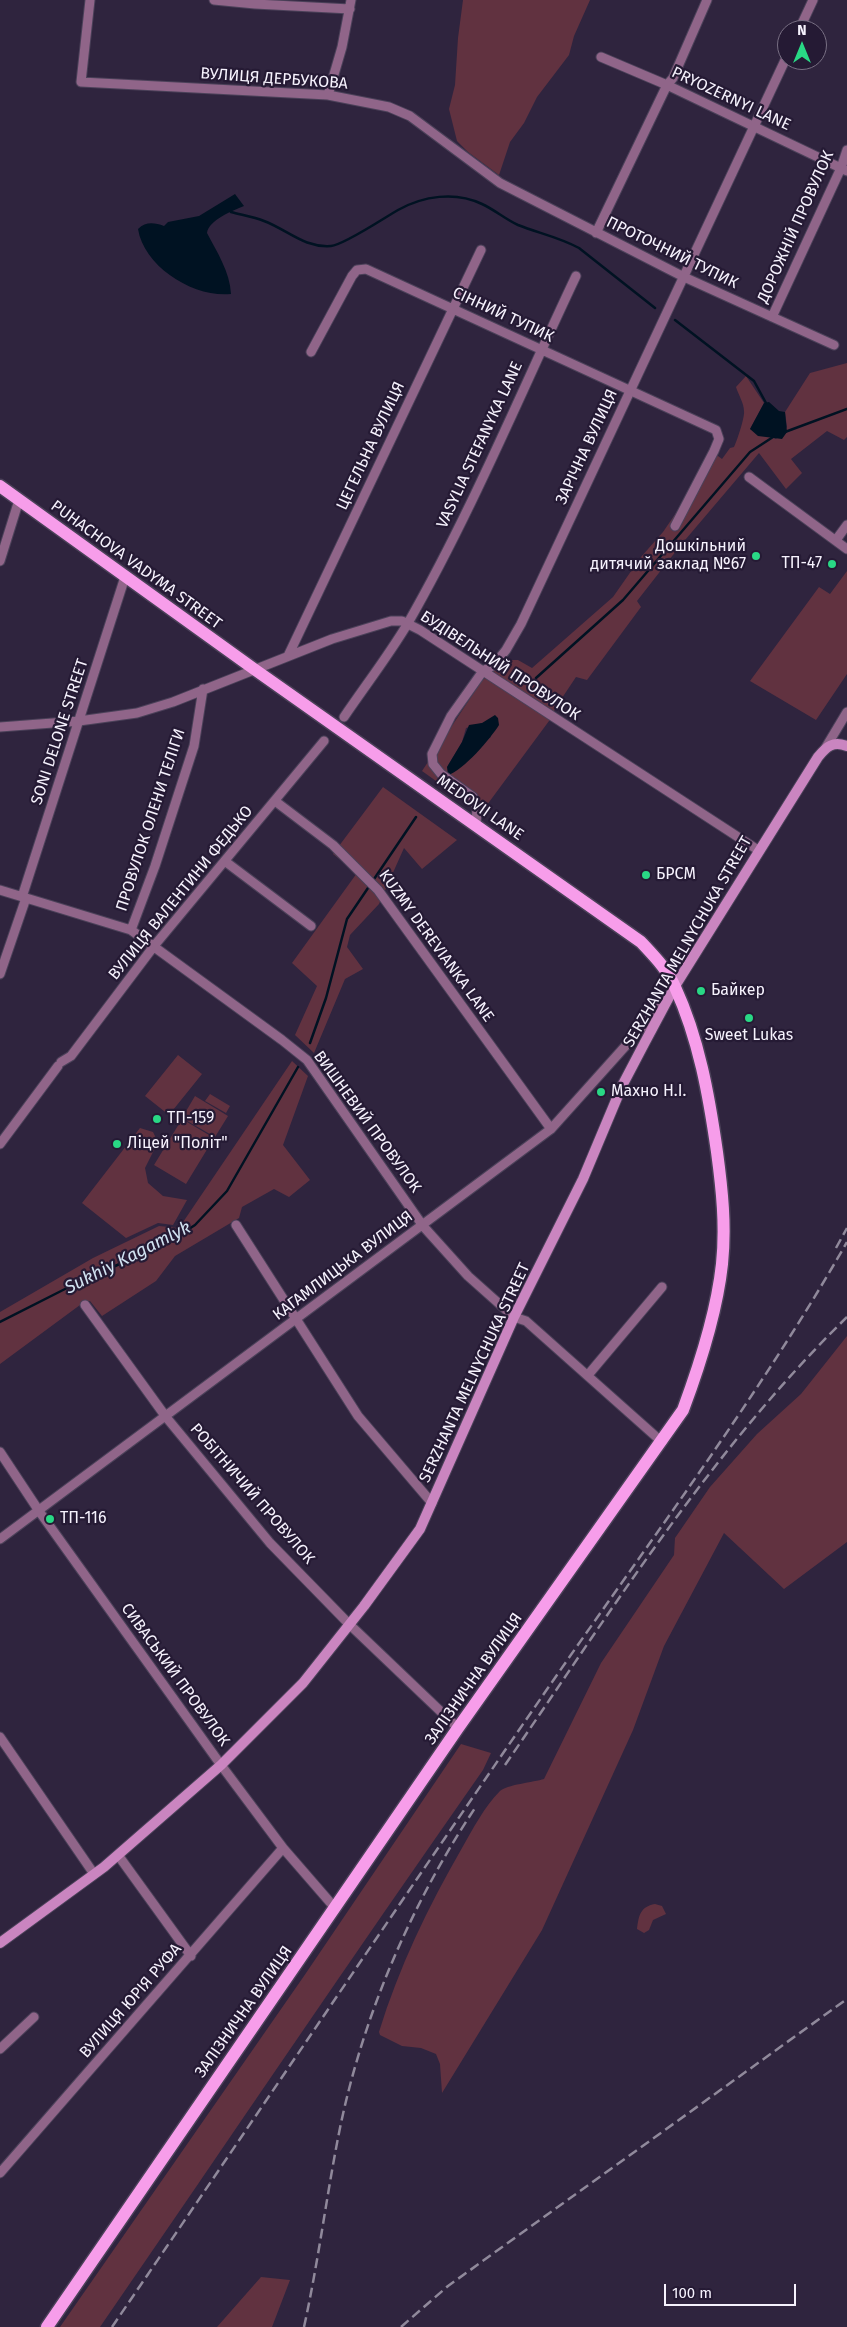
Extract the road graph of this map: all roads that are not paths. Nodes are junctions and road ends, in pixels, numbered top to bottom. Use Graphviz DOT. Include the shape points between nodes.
graph roads {
  1 [pos="90,0"];
  2 [pos="214,0"];
  3 [pos="707,0"];
  4 [pos="813,0"];
  5 [pos="350,4"];
  6 [pos="804,20"];
  7 [pos="601,57"];
  8 [pos="780,70"];
  9 [pos="667,85"];
  10 [pos="328,95"];
  11 [pos="754,126"];
  12 [pos="847,150"];
  13 [pos="844,169"];
  14 [pos="500,183"];
  15 [pos="596,233"];
  16 [pos="481,250"];
  17 [pos="576,276"];
  18 [pos="684,276"];
  19 [pos="453,308"];
  20 [pos="772,317"];
  21 [pos="834,345"];
  22 [pos="541,349"];
  23 [pos="312,352"];
  24 [pos="630,390"];
  25 [pos="749,477"];
  26 [pos="0,486"];
  27 [pos="19,500"];
  28 [pos="847,525"];
  29 [pos="675,526"];
  30 [pos="836,540"];
  31 [pos="847,549"];
  32 [pos="0,561"];
  33 [pos="125,576"];
  34 [pos="407,624"];
  35 [pos="288,656"];
  36 [pos="254,669"];
  37 [pos="483,671"];
  38 [pos="203,689"];
  39 [pos="847,712"];
  40 [pos="344,717"];
  41 [pos="79,721"];
  42 [pos="0,727"];
  43 [pos="324,741"];
  44 [pos="847,746"];
  45 [pos="826,747"];
  46 [pos="275,801"];
  47 [pos="476,825"];
  48 [pos="758,850"];
  49 [pos="226,862"];
  50 [pos="0,890"];
  51 [pos="24,898"];
  52 [pos="311,926"];
  53 [pos="131,930"];
  54 [pos="154,946"];
  55 [pos="0,974"];
  56 [pos="675,986"];
  57 [pos="551,1129"];
  58 [pos="0,1144"];
  59 [pos="236,1225"];
  60 [pos="423,1226"];
  61 [pos="662,1287"];
  62 [pos="85,1305"];
  63 [pos="514,1317"];
  64 [pos="296,1320"];
  65 [pos="588,1375"];
  66 [pos="166,1417"];
  67 [pos="662,1442"];
  68 [pos="0,1452"];
  69 [pos="432,1503"];
  70 [pos="39,1511"];
  71 [pos="0,1539"];
  72 [pos="350,1624"];
  73 [pos="458,1728"];
  74 [pos="0,1737"];
  75 [pos="221,1764"];
  76 [pos="283,1848"];
  77 [pos="118,1855"];
  78 [pos="94,1874"];
  79 [pos="335,1908"];
  80 [pos="0,1943"];
  81 [pos="190,1956"];
  82 [pos="34,2017"];
  83 [pos="0,2049"];
  84 [pos="0,2173"];
  85 [pos="47,2327"];
  1 -- 10 [label="street, ВУЛИЦЯ ДЕРБУКОВА" via="81,82"];
  2 -- 5 [label="street" via="255,4"];
  3 -- 9 [label="street"];
  4 -- 6 [label="street"];
  5 -- 10 [label="street"];
  7 -- 9 [label="street, PRYOZERNYI LANE"];
  8 -- 11 [label="street, ЗАРІЧНА ВУЛИЦЯ"];
  9 -- 11 [label="street, PRYOZERNYI LANE"];
  9 -- 15 [label="street"];
  10 -- 14 [label="street, ВУЛИЦЯ ДЕРБУКОВА" via="389,107 410,116"];
  11 -- 13 [label="street, PRYOZERNYI LANE"];
  11 -- 18 [label="street, ЗАРІЧНА ВУЛИЦЯ"];
  12 -- 13 [label="street, ДОРОЖНІЙ ПРОВУЛОК"];
  13 -- 20 [label="street, ДОРОЖНІЙ ПРОВУЛОК"];
  14 -- 15 [label="street, ПРОТОЧНИЙ ТУПИК"];
  15 -- 18 [label="street, ПРОТОЧНИЙ ТУПИК"];
  16 -- 19 [label="street, ЦЕГЕЛЬНА ВУЛИЦЯ"];
  17 -- 22 [label="street, VASYLIA STEFANYKA LANE"];
  18 -- 20 [label="street, ПРОТОЧНИЙ ТУПИК"];
  18 -- 24 [label="street, ЗАРІЧНА ВУЛИЦЯ"];
  19 -- 22 [label="street, СІННИЙ ТУПИК"];
  19 -- 23 [label="street, СІННИЙ ТУПИК" via="366,269 357,270"];
  19 -- 35 [label="street, ЦЕГЕЛЬНА ВУЛИЦЯ"];
  20 -- 21 [label="street, ПРОТОЧНИЙ ТУПИК"];
  22 -- 24 [label="street, СІННИЙ ТУПИК"];
  22 -- 34 [label="street, VASYLIA STEFANYKA LANE" via="471,505"];
  24 -- 29 [label="street, СІННИЙ ТУПИК" via="719,434 720,439"];
  24 -- 37 [label="street, ЗАРІЧНА ВУЛИЦЯ" via="521,624 494,666"];
  25 -- 30 [label="street"];
  26 -- 27 [label="main road, PUHACHOVA VADYMA STREET"];
  27 -- 32 [label="street"];
  27 -- 33 [label="main road, PUHACHOVA VADYMA STREET"];
  28 -- 30 [label="street"];
  30 -- 31 [label="street"];
  33 -- 36 [label="main road, PUHACHOVA VADYMA STREET"];
  33 -- 41 [label="street, SONI DELONE STREET"];
  34 -- 35 [label="street, БУДІВЕЛЬНИЙ ПРОВУЛОК" via="391,620"];
  34 -- 37 [label="street, БУДІВЕЛЬНИЙ ПРОВУЛОК"];
  34 -- 40 [label="street"];
  35 -- 36 [label="street, БУДІВЕЛЬНИЙ ПРОВУЛОК"];
  36 -- 38 [label="street, БУДІВЕЛЬНИЙ ПРОВУЛОК"];
  36 -- 47 [label="main road, MEDOVII LANE"];
  37 -- 47 [label="street, ЗАРІЧНА ВУЛИЦЯ" via="439,737 432,759 441,774 473,798 477,807"];
  37 -- 48 [label="street, БУДІВЕЛЬНИЙ ПРОВУЛОК"];
  38 -- 41 [label="street, БУДІВЕЛЬНИЙ ПРОВУЛОК" via="137,713"];
  38 -- 53 [label="street, ПРОВУЛОК ОЛЕНИ ТЕЛІГИ" via="194,746"];
  39 -- 45 [label="street, SERZHANTA MELNYCHUKA STREET"];
  41 -- 42 [label="street, БУДІВЕЛЬНИЙ ПРОВУЛОК"];
  41 -- 51 [label="street, SONI DELONE STREET"];
  43 -- 46 [label="street, ВУЛИЦЯ ВАЛЕНТИНИ ФЕДЬКО"];
  44 -- 45 [label="street" via="836,743"];
  45 -- 48 [label="street, SERZHANTA MELNYCHUKA STREET"];
  46 -- 49 [label="street, ВУЛИЦЯ ВАЛЕНТИНИ ФЕДЬКО"];
  46 -- 57 [label="street, KUZMY DEREVIANKA LANE" via="332,846 378,890"];
  47 -- 56 [label="main road, MEDOVII LANE" via="642,942"];
  48 -- 56 [label="street, SERZHANTA MELNYCHUKA STREET"];
  49 -- 52 [label="street"];
  49 -- 54 [label="street, ВУЛИЦЯ ВАЛЕНТИНИ ФЕДЬКО"];
  50 -- 51 [label="street, ВИШНЕВИЙ ПРОВУЛОК"];
  51 -- 53 [label="street, ВИШНЕВИЙ ПРОВУЛОК"];
  51 -- 55 [label="street, SONI DELONE STREET"];
  53 -- 54 [label="street, ВИШНЕВИЙ ПРОВУЛОК"];
  54 -- 58 [label="street, ВУЛИЦЯ ВАЛЕНТИНИ ФЕДЬКО"];
  54 -- 60 [label="street, ВИШНЕВИЙ ПРОВУЛОК" via="307,1060"];
  56 -- 57 [label="street, КАГАМЛИЦЬКА ВУЛИЦЯ"];
  56 -- 63 [label="street, SERZHANTA MELNYCHUKA STREET" via="622,1086 583,1179"];
  56 -- 67 [label="main road, ЗАЛІЗНИЧНА ВУЛИЦЯ" via="703,1068 711,1106 724,1224 722,1266 694,1380 683,1410"];
  57 -- 60 [label="street, КАГАМЛИЦЬКА ВУЛИЦЯ"];
  59 -- 64 [label="street"];
  60 -- 63 [label="street, ВИШНЕВИЙ ПРОВУЛОК" via="468,1276"];
  60 -- 64 [label="street, КАГАМЛИЦЬКА ВУЛИЦЯ"];
  61 -- 65 [label="street"];
  62 -- 66 [label="street, РОБІТНИЧИЙ ПРОВУЛОК"];
  63 -- 65 [label="street, ВИШНЕВИЙ ПРОВУЛОК" via="526,1321"];
  63 -- 69 [label="street, SERZHANTA MELNYCHUKA STREET"];
  64 -- 66 [label="street, КАГАМЛИЦЬКА ВУЛИЦЯ"];
  64 -- 69 [label="street" via="358,1416"];
  65 -- 67 [label="street, ВИШНЕВИЙ ПРОВУЛОК"];
  66 -- 70 [label="street, КАГАМЛИЦЬКА ВУЛИЦЯ"];
  66 -- 72 [label="street, РОБІТНИЧИЙ ПРОВУЛОК" via="270,1543"];
  67 -- 73 [label="main road, ЗАЛІЗНИЧНА ВУЛИЦЯ"];
  68 -- 70 [label="street, СИВАСЬКИЙ ПРОВУЛОК"];
  69 -- 72 [label="street, SERZHANTA MELNYCHUKA STREET" via="420,1529"];
  70 -- 71 [label="street, КАГАМЛИЦЬКА ВУЛИЦЯ"];
  70 -- 75 [label="street, СИВАСЬКИЙ ПРОВУЛОК"];
  72 -- 73 [label="street, РОБІТНИЧИЙ ПРОВУЛОК"];
  72 -- 75 [label="street, SERZHANTA MELNYCHUKA STREET" via="303,1683"];
  73 -- 79 [label="main road, ЗАЛІЗНИЧНА ВУЛИЦЯ"];
  74 -- 78 [label="street"];
  75 -- 76 [label="street, СИВАСЬКИЙ ПРОВУЛОК"];
  75 -- 77 [label="street, SERZHANTA MELNYCHUKA STREET"];
  76 -- 79 [label="street, СИВАСЬКИЙ ПРОВУЛОК"];
  76 -- 81 [label="street, ВУЛИЦЯ ЮРІЯ РУФА"];
  77 -- 78 [label="street, SERZHANTA MELNYCHUKA STREET"];
  77 -- 81 [label="street"];
  78 -- 80 [label="street, SERZHANTA MELNYCHUKA STREET"];
  79 -- 85 [label="main road, ЗАЛІЗНИЧНА ВУЛИЦЯ"];
  81 -- 84 [label="street, ВУЛИЦЯ ЮРІЯ РУФА"];
  82 -- 83 [label="street"];
}
